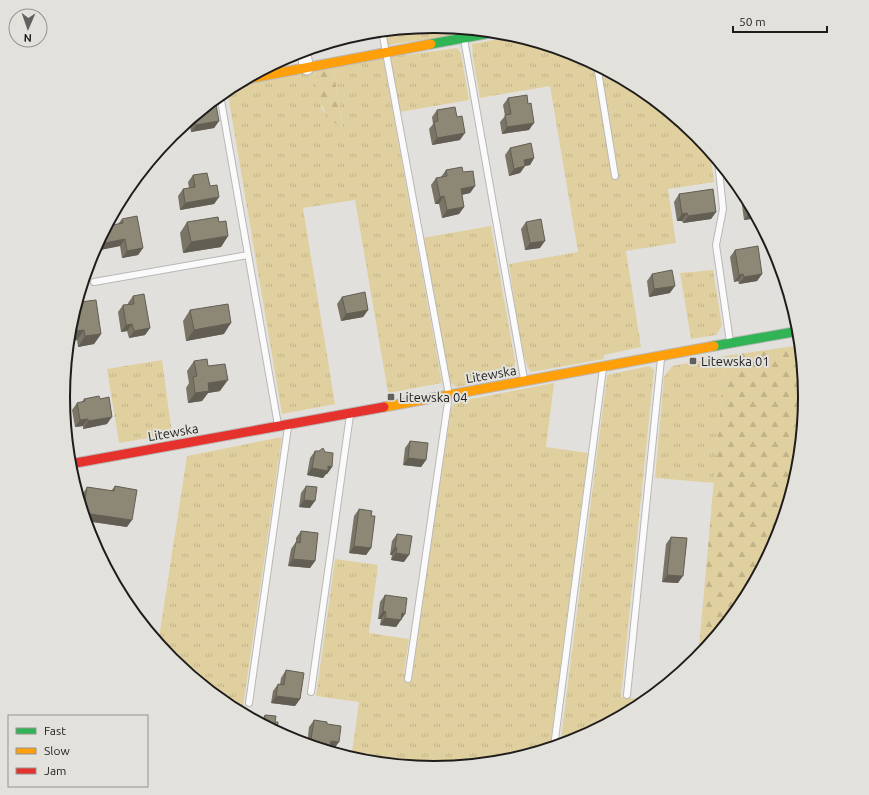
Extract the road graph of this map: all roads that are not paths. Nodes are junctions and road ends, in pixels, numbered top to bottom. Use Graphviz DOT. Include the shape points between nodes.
graph roads {
  1 [pos="477,36"];
  2 [pos="383,37"];
  3 [pos="464,38"];
  4 [pos="386,54"];
  5 [pos="304,57"];
  6 [pos="306,68"];
  7 [pos="598,72"];
  8 [pos="264,76"];
  9 [pos="221,102"];
  10 [pos="719,170"];
  11 [pos="615,176"];
  12 [pos="248,255"];
  13 [pos="94,282"];
  14 [pos="793,332"];
  15 [pos="730,343"];
  16 [pos="661,356"];
  17 [pos="603,367"];
  18 [pos="524,381"];
  19 [pos="449,395"];
  20 [pos="350,413"];
  21 [pos="288,424"];
  22 [pos="279,426"];
  23 [pos="76,463"];
  24 [pos="408,679"];
  25 [pos="311,692"];
  26 [pos="627,695"];
  27 [pos="249,703"];
  28 [pos="555,742"];
  1 -- 3 [label="street"];
  2 -- 4 [label="lane"];
  3 -- 4 [label="street"];
  3 -- 18 [label="lane"];
  4 -- 6 [label="street"];
  4 -- 19 [label="lane"];
  5 -- 6 [label="street"];
  6 -- 8 [label="street"];
  7 -- 11 [label="lane"];
  9 -- 12 [label="lane"];
  10 -- 15 [label="lane" via="723,209 716,245"];
  12 -- 13 [label="lane"];
  12 -- 22 [label="lane"];
  14 -- 15 [label="street, Litewska"];
  15 -- 16 [label="street, Litewska"];
  16 -- 17 [label="street, Litewska"];
  16 -- 26 [label="lane"];
  17 -- 18 [label="street, Litewska"];
  17 -- 28 [label="lane"];
  18 -- 19 [label="street, Litewska"];
  19 -- 20 [label="street, Litewska"];
  19 -- 24 [label="lane"];
  20 -- 21 [label="street, Litewska"];
  20 -- 25 [label="lane"];
  21 -- 22 [label="street, Litewska"];
  21 -- 27 [label="lane"];
  22 -- 23 [label="street, Litewska"];
}
